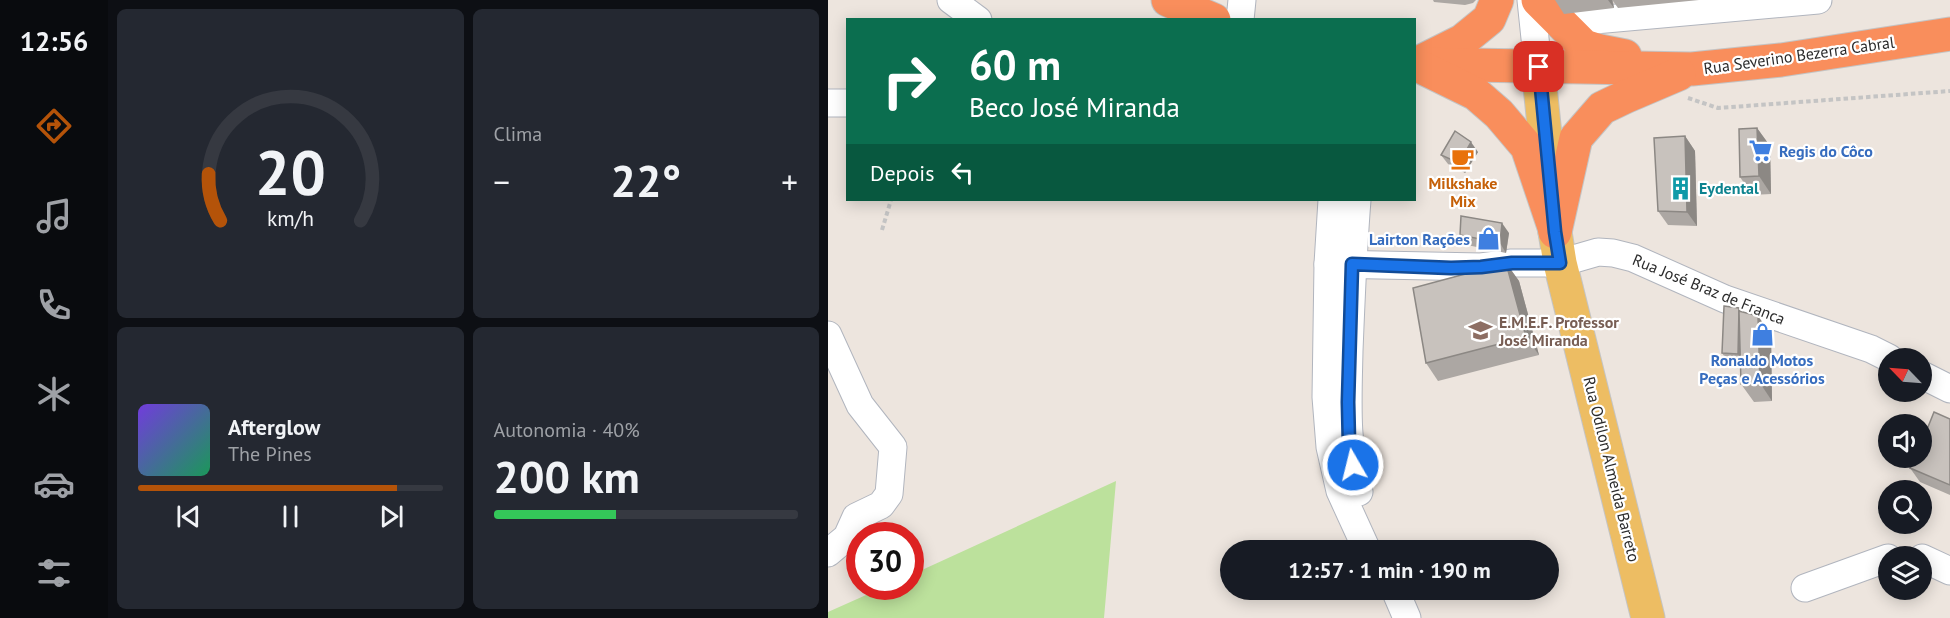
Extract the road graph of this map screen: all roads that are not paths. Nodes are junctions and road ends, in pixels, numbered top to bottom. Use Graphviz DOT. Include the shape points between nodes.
graph roads {
  1 [pos="951,0"];
  2 [pos="1168,0"];
  3 [pos="1242,0"];
  4 [pos="1497,0"];
  5 [pos="1531,0"];
  6 [pos="1538,0"];
  7 [pos="1818,0"];
  8 [pos="975,18"];
  9 [pos="1209,18"];
  10 [pos="1240,18"];
  11 [pos="1561,23"];
  12 [pos="1950,34"];
  13 [pos="1416,64"];
  14 [pos="1416,64"];
  15 [pos="1416,64"];
  16 [pos="1539,67"];
  17 [pos="1692,69"];
  18 [pos="828,103"];
  19 [pos="846,103"];
  20 [pos="1332,201"];
  21 [pos="1357,201"];
  22 [pos="1558,247"];
  23 [pos="1340,264"];
  24 [pos="828,335"];
  25 [pos="1878,352"];
  26 [pos="1932,380"];
  27 [pos="1950,389"];
  28 [pos="1362,540"];
  29 [pos="1375,540"];
  30 [pos="828,553"];
  31 [pos="1878,561"];
  32 [pos="1932,563"];
  33 [pos="1950,571"];
  34 [pos="1805,588"];
  35 [pos="1386,600"];
  36 [pos="1399,600"];
  37 [pos="1392,618"];
  38 [pos="1407,618"];
  39 [pos="1648,618"];
  1 -- 8 [label="street"];
  2 -- 9 [label="highway"];
  3 -- 10 [label="street"];
  4 -- 13 [label="highway" via="1490,19 1462,41"];
  5 -- 16 [label="street, Rua Odilon Almeida Barreto"];
  6 -- 11 [label="highway"];
  7 -- 11 [label="street"];
  11 -- 17 [label="highway" via="1592,49"];
  12 -- 17 [label="highway, Rua Severino Bezerra Cabral" via="1781,60"];
  14 -- 16 [label="highway, Rua Severino Bezerra Cabral"];
  15 -- 22 [label="highway" via="1476,93 1527,147"];
  16 -- 17 [label="highway, Rua Severino Bezerra Cabral"];
  16 -- 22 [label="main road, Rua Odilon Almeida Barreto"];
  17 -- 22 [label="highway" via="1602,108 1576,138"];
  18 -- 19 [label="street"];
  20 -- 23 [label="street"];
  21 -- 23 [label="street"];
  22 -- 23 [label="street, Rua José Braz de Franca" via="1512,263 1481,267"];
  22 -- 25 [label="street, Rua José Braz de Franca" via="1633,258 1725,299"];
  22 -- 39 [label="main road, Rua Odilon Almeida Barreto"];
  23 -- 28 [label="street" via="1326,397 1330,447 1340,491"];
  23 -- 29 [label="street" via="1349,444 1357,486"];
  24 -- 30 [label="street" via="861,405 893,447 889,494 881,505 856,518 847,537"];
  26 -- 27 [label="street"];
  31 -- 34 [label="street"];
  32 -- 33 [label="street"];
  35 -- 37 [label="street"];
  36 -- 38 [label="street"];
}
